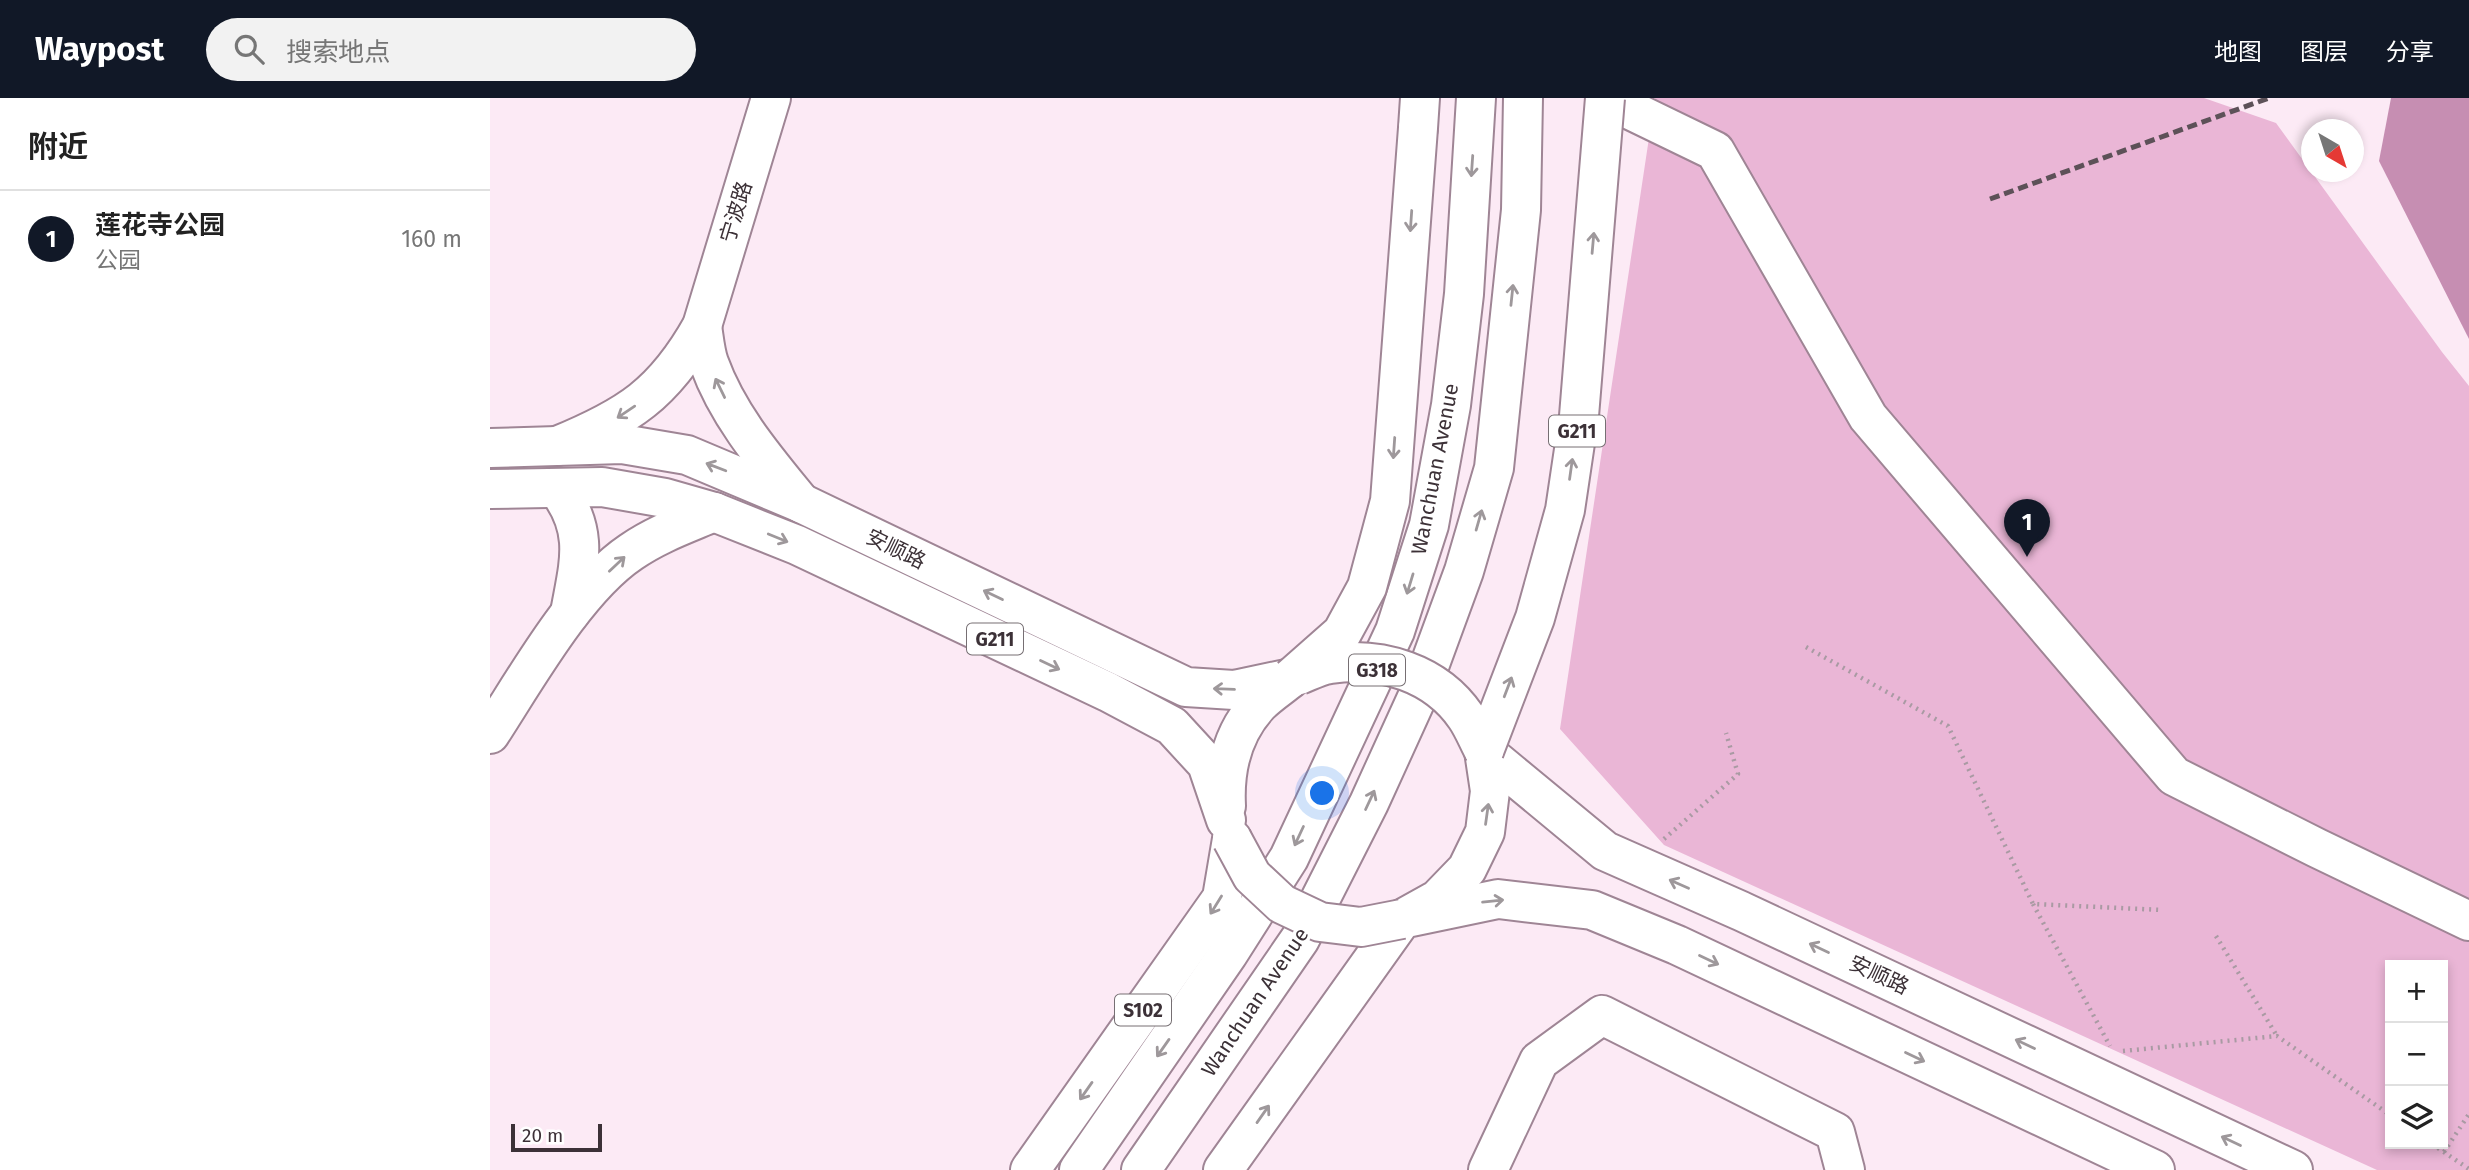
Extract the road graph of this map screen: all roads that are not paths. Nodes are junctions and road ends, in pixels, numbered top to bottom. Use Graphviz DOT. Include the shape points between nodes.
graph roads {
  1 [pos="771,98"];
  2 [pos="1476,98"];
  3 [pos="1523,98"];
  4 [pos="1612,102"];
  5 [pos="1419,113"];
  6 [pos="702,326"];
  7 [pos="557,446"];
  8 [pos="490,448"];
  9 [pos="557,488"];
  10 [pos="490,489"];
  11 [pos="801,503"];
  12 [pos="714,512"];
  13 [pos="570,613"];
  14 [pos="1291,678"];
  15 [pos="490,734"];
  16 [pos="1484,751"];
  17 [pos="1229,830"];
  18 [pos="1402,919"];
  19 [pos="2469,921"];
  20 [pos="1030,1170"];
  21 [pos="1079,1170"];
  22 [pos="1142,1170"];
  23 [pos="1223,1170"];
  24 [pos="1488,1170"];
  25 [pos="1845,1170"];
  26 [pos="2155,1170"];
  27 [pos="2293,1170"];
  1 -- 6 [label="main road, 宁波路"];
  2 -- 21 [label="main road, Wanchuan Avenue / G318, one-way" via="1464,294 1451,405 1429,525 1395,631 1289,858"];
  22 -- 3 [label="main road, Wanchuan Avenue / G318, one-way" via="1300,939 1420,691 1464,571 1494,468 1521,211"];
  16 -- 4 [label="main road, G211, one-way, bridge" via="1535,618 1565,510"];
  4 -- 19 [label="main road" via="1716,151 1868,417 2174,776"];
  5 -- 14 [label="main road, G211, one-way, bridge" via="1390,501 1367,587 1342,633"];
  6 -- 7 [label="main road, one-way" via="685,357 648,397 615,419"];
  11 -- 6 [label="main road, one-way" via="722,393 708,361"];
  7 -- 8 [label="main road, 安顺路 / G211"];
  11 -- 7 [label="main road, 安顺路 / G211, one-way" via="687,456 622,444"];
  9 -- 10 [label="main road, 安顺路 / G211"];
  9 -- 12 [label="main road, 安顺路 / G211" via="602,487"];
  9 -- 13 [label="main road" via="579,528"];
  14 -- 11 [label="main road, 安顺路 / G211, one-way" via="1234,690 1186,687"];
  13 -- 12 [label="main road, one-way" via="630,553"];
  12 -- 17 [label="main road, 安顺路 / G211, one-way" via="797,545 1171,726 1207,764"];
  13 -- 15 [label="main road"];
  14 -- 16 [label="main road, G211, bridge" via="1328,664 1367,661 1405,669 1439,688 1466,716"];
  14 -- 17 [label="main road, G211" via="1259,704 1236,739 1225,779"];
  18 -- 16 [label="main road, G211, one-way" via="1438,899 1467,869 1485,832 1490,791"];
  27 -- 16 [label="main road, 安顺路, one-way" via="1605,851"];
  17 -- 18 [label="main road, G211, bridge" via="1252,876 1282,904 1320,922 1361,927"];
  17 -- 20 [label="main road, S102, one-way" via="1222,898"];
  23 -- 18 [label="main road, one-way"];
  18 -- 26 [label="main road, one-way" via="1498,899 1592,910 1677,945"];
  24 -- 25 [label="main road" via="1539,1061 1602,1015 1835,1132"];
}
